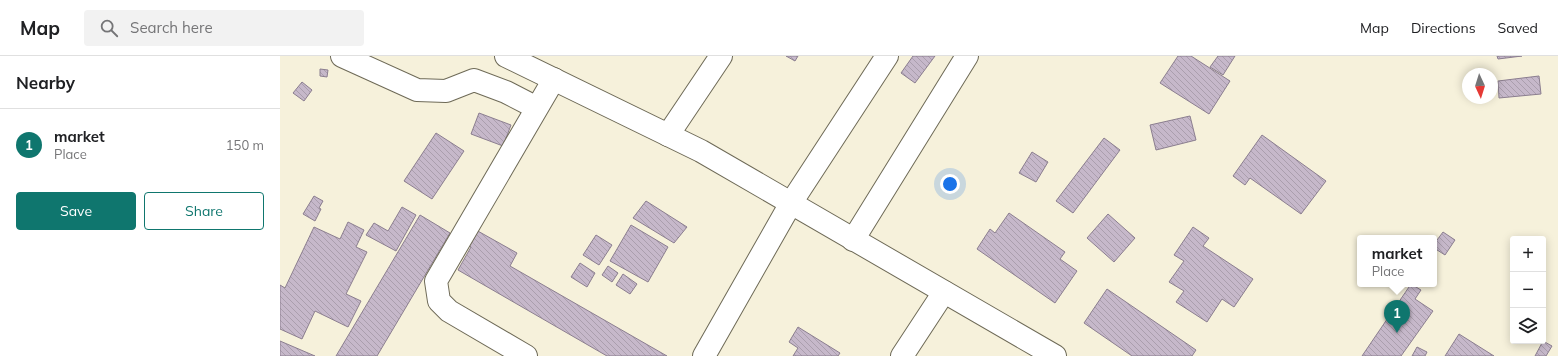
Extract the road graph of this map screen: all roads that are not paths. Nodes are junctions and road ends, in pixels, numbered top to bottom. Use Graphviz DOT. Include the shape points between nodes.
graph roads {
  1 [pos="342,56"];
  2 [pos="506,56"];
  3 [pos="721,56"];
  4 [pos="887,56"];
  5 [pos="967,56"];
  6 [pos="554,79"];
  7 [pos="537,108"];
  8 [pos="668,135"];
  9 [pos="791,203"];
  10 [pos="853,240"];
  11 [pos="944,292"];
  12 [pos="526,356"];
  13 [pos="704,356"];
  14 [pos="902,356"];
  15 [pos="1055,356"];
  1 -- 7 [label="main road" via="417,90 446,91 474,80 506,92"];
  2 -- 6 [label="main road"];
  3 -- 8 [label="main road"];
  4 -- 9 [label="main road"];
  5 -- 10 [label="main road"];
  6 -- 7 [label="main road"];
  6 -- 8 [label="main road"];
  7 -- 12 [label="main road" via="436,281 440,301 449,311"];
  8 -- 9 [label="main road"];
  9 -- 10 [label="main road"];
  9 -- 13 [label="main road"];
  10 -- 11 [label="main road"];
  11 -- 14 [label="main road"];
  11 -- 15 [label="main road"];
}
